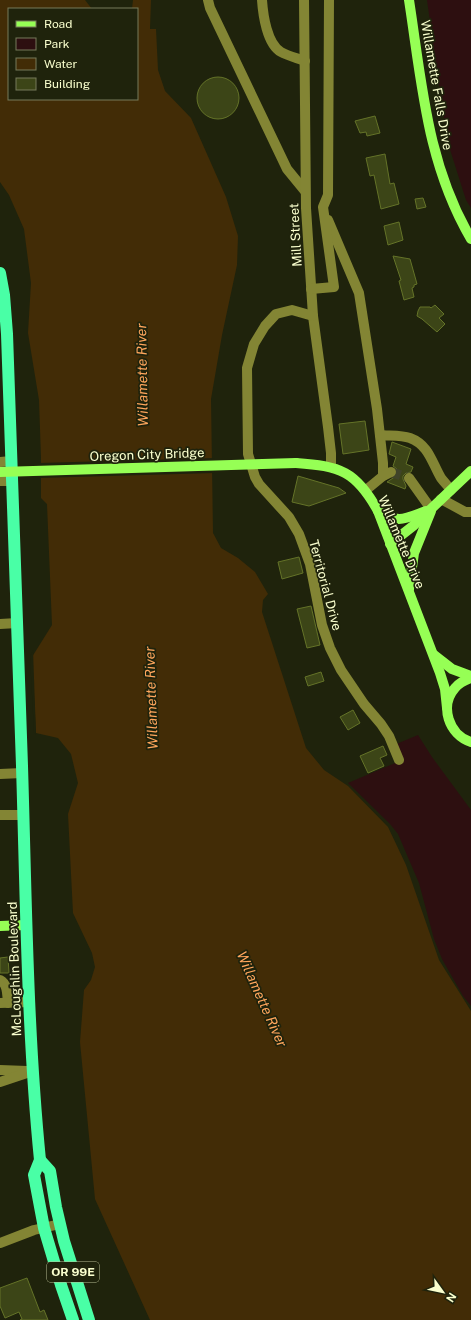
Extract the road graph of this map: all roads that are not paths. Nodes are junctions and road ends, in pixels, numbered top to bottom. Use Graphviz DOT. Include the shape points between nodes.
graph roads {
  1 [pos="208,0"];
  2 [pos="262,0"];
  3 [pos="304,0"];
  4 [pos="329,0"];
  5 [pos="409,0"];
  6 [pos="305,61"];
  7 [pos="305,191"];
  8 [pos="323,207"];
  9 [pos="306,208"];
  10 [pos="471,239"];
  11 [pos="0,273"];
  12 [pos="311,289"];
  13 [pos="3,313"];
  14 [pos="314,316"];
  15 [pos="380,435"];
  16 [pos="6,462"];
  17 [pos="296,463"];
  18 [pos="331,467"];
  19 [pos="471,471"];
  20 [pos="0,472"];
  21 [pos="409,478"];
  22 [pos="6,481"];
  23 [pos="366,490"];
  24 [pos="452,490"];
  25 [pos="441,499"];
  26 [pos="431,509"];
  27 [pos="378,512"];
  28 [pos="471,512"];
  29 [pos="390,544"];
  30 [pos="408,590"];
  31 [pos="17,623"];
  32 [pos="0,624"];
  33 [pos="433,654"];
  34 [pos="471,677"];
  35 [pos="447,708"];
  36 [pos="471,742"];
  37 [pos="399,760"];
  38 [pos="22,770"];
  39 [pos="0,774"];
  40 [pos="0,815"];
  41 [pos="23,815"];
  42 [pos="26,925"];
  43 [pos="0,926"];
  44 [pos="0,980"];
  45 [pos="30,1002"];
  46 [pos="4,1003"];
  47 [pos="0,1070"];
  48 [pos="33,1071"];
  49 [pos="0,1082"];
  50 [pos="40,1160"];
  51 [pos="60,1224"];
  52 [pos="44,1228"];
  53 [pos="0,1243"];
  54 [pos="73,1320"];
  55 [pos="89,1320"];
  1 -- 7 [label="street" via="287,169"];
  2 -- 6 [label="street" via="268,33 280,52"];
  3 -- 6 [label="street, Mill Street"];
  4 -- 8 [label="street" via="328,195"];
  5 -- 10 [label="main road, Willamette Falls Drive" via="435,154 444,185"];
  6 -- 7 [label="street, Mill Street"];
  7 -- 9 [label="street, Mill Street"];
  8 -- 9 [label="street"];
  8 -- 12 [label="street" via="334,287"];
  8 -- 15 [label="street" via="359,294"];
  9 -- 12 [label="street, Mill Street"];
  11 -- 13 [label="highway, McLoughlin Boulevard / OR 99E" via="4,295"];
  12 -- 14 [label="street, Mill Street"];
  13 -- 16 [label="highway, McLoughlin Boulevard / OR 99E"];
  14 -- 18 [label="street, Mill Street"];
  14 -- 37 [label="street, Territorial Drive" via="292,310 276,314 254,344 248,368 248,454 259,484 289,517 299,534 310,564 322,624 332,654 364,704 389,736"];
  15 -- 23 [label="street" via="387,474"];
  15 -- 24 [label="street" via="408,437 418,441 426,448 442,479"];
  16 -- 22 [label="highway, McLoughlin Boulevard / OR 99E"];
  17 -- 18 [label="main road, Willamette Drive"];
  17 -- 20 [label="main road, Oregon City Bridge, bridge"];
  18 -- 23 [label="main road, Willamette Drive" via="350,476"];
  19 -- 24 [label="main road"];
  21 -- 26 [label="street"];
  22 -- 31 [label="highway, McLoughlin Boulevard / OR 99E"];
  23 -- 27 [label="main road, Willamette Drive"];
  24 -- 25 [label="main road"];
  25 -- 26 [label="main road"];
  25 -- 28 [label="street" via="465,512"];
  26 -- 27 [label="main road" via="398,520"];
  26 -- 29 [label="main road"];
  26 -- 30 [label="main road" via="414,553"];
  27 -- 29 [label="main road, Willamette Drive"];
  29 -- 30 [label="main road, Willamette Drive"];
  30 -- 33 [label="main road, Willamette Drive"];
  31 -- 32 [label="street"];
  31 -- 38 [label="highway, McLoughlin Boulevard / OR 99E"];
  33 -- 34 [label="main road" via="452,669"];
  33 -- 35 [label="main road, Willamette Drive" via="445,689"];
  34 -- 35 [label="main road" via="455,688"];
  35 -- 36 [label="main road, Willamette Drive" via="452,728"];
  38 -- 39 [label="street"];
  38 -- 41 [label="highway, McLoughlin Boulevard / OR 99E"];
  40 -- 41 [label="street"];
  41 -- 42 [label="highway, McLoughlin Boulevard / OR 99E"];
  42 -- 43 [label="main road"];
  42 -- 45 [label="highway, McLoughlin Boulevard / OR 99E"];
  44 -- 46 [label="street" via="6,985"];
  45 -- 46 [label="street"];
  45 -- 48 [label="highway, McLoughlin Boulevard / OR 99E"];
  47 -- 48 [label="street"];
  48 -- 49 [label="street"];
  48 -- 50 [label="highway, McLoughlin Boulevard / OR 99E"];
  50 -- 51 [label="highway, McLoughlin Boulevard / OR 99E" via="50,1171"];
  50 -- 52 [label="highway, McLoughlin Boulevard / OR 99E" via="34,1175"];
  51 -- 52 [label="street"];
  51 -- 55 [label="highway, McLoughlin Boulevard / OR 99E"];
  52 -- 53 [label="street"];
  52 -- 54 [label="highway, McLoughlin Boulevard / OR 99E"];
}
